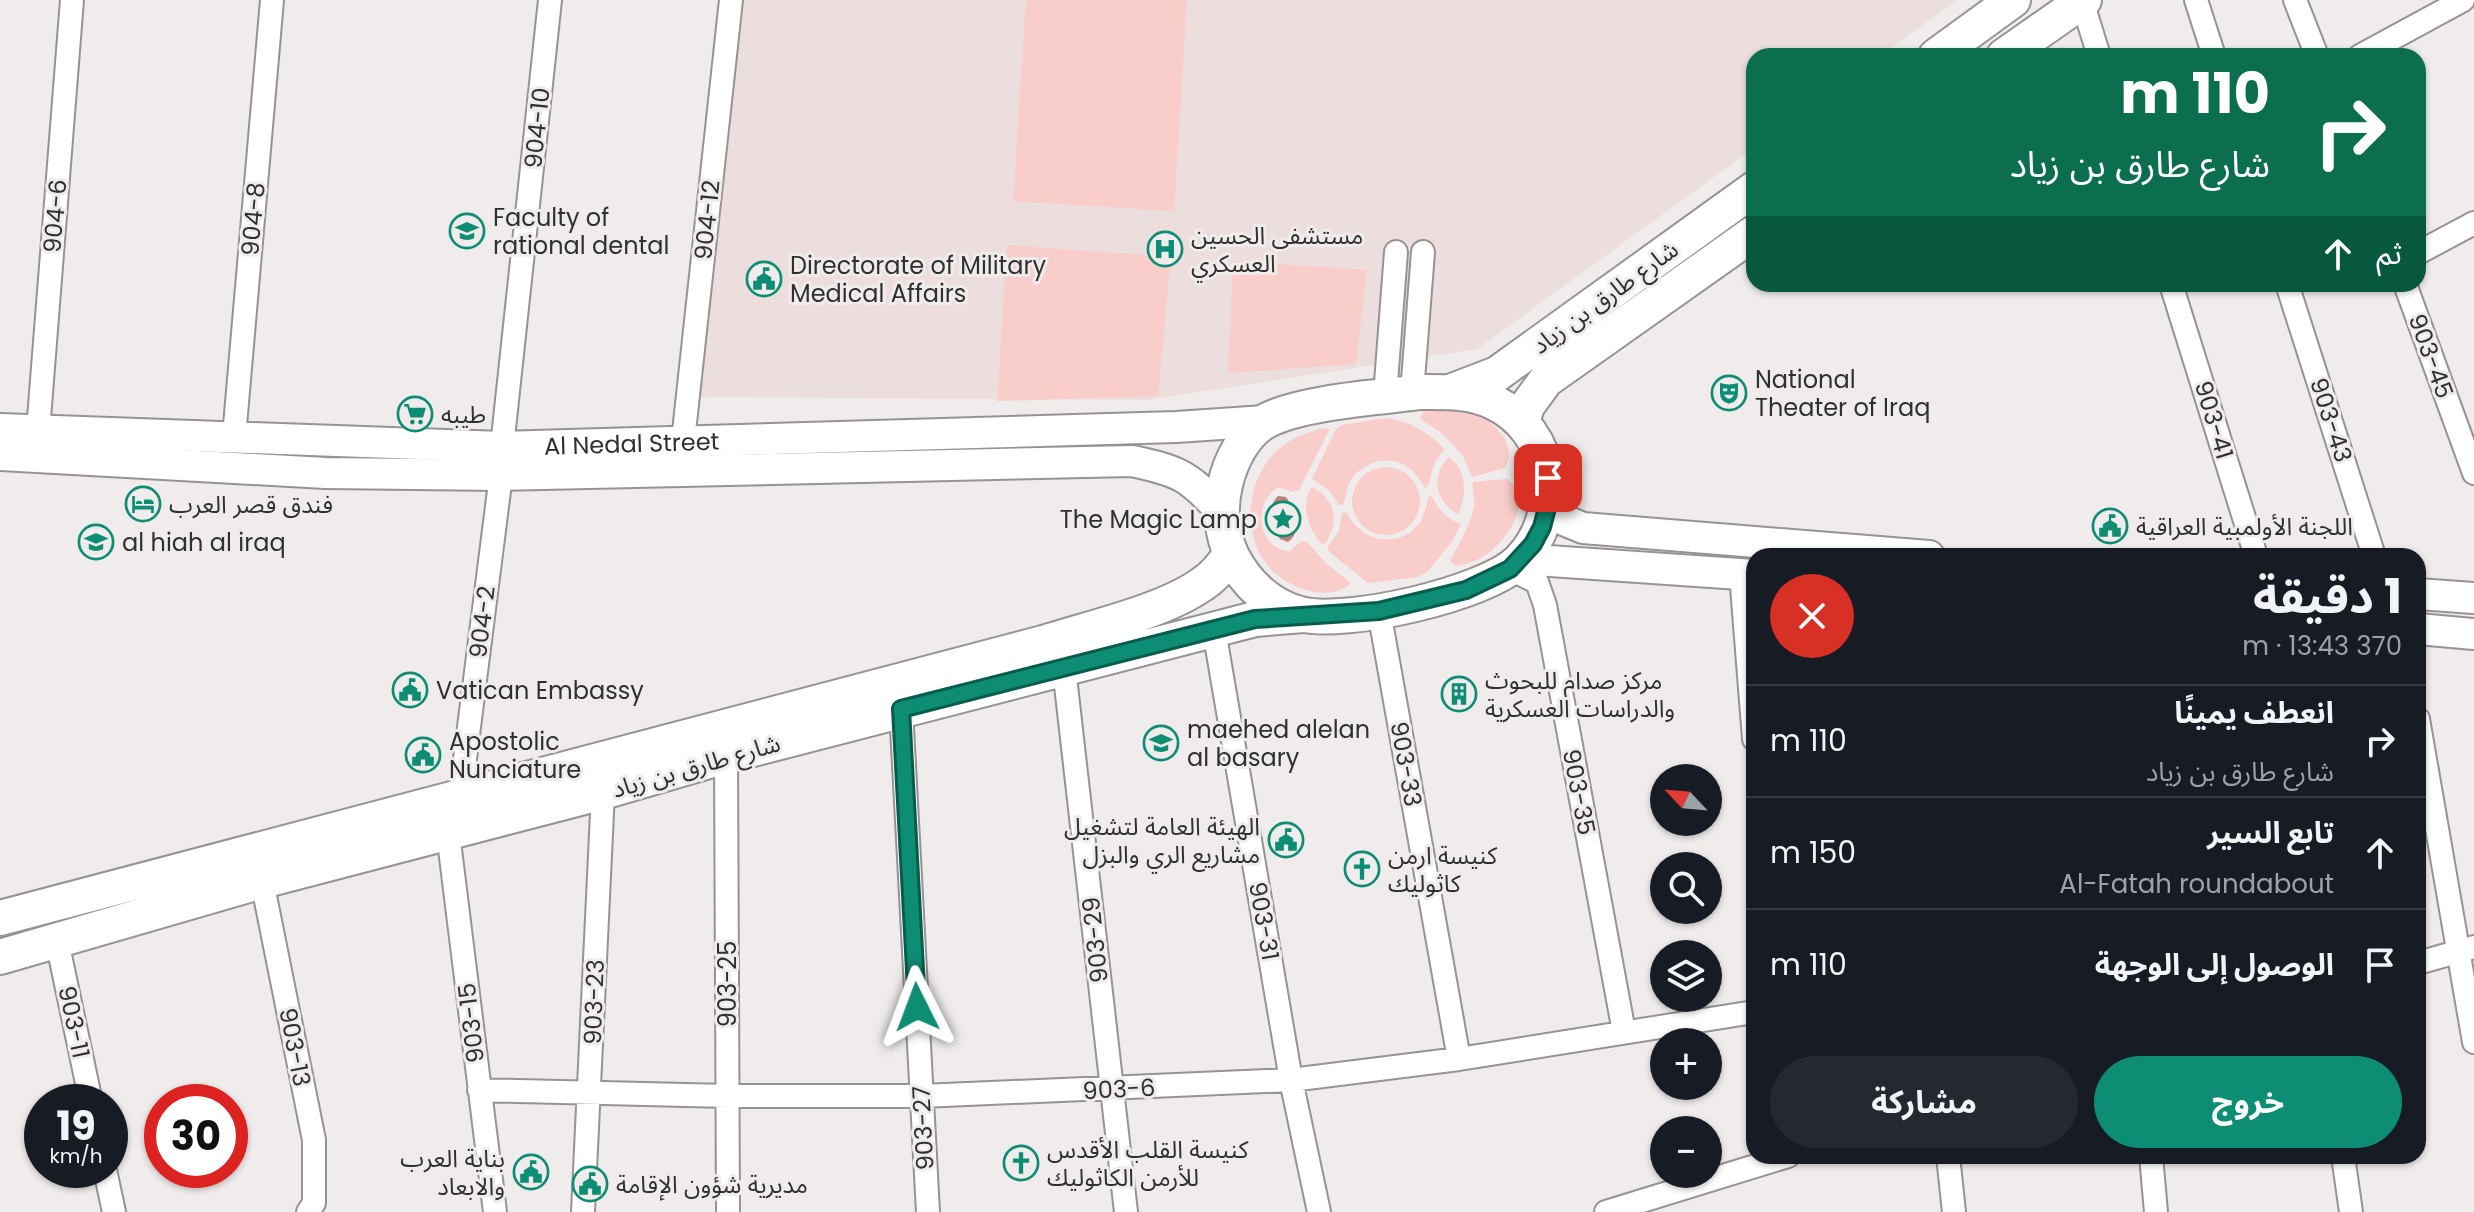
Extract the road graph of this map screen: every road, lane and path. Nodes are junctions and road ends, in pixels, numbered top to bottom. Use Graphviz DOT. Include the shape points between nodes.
graph roads {
  1 [pos="72,0"];
  2 [pos="272,0"];
  3 [pos="550,0"];
  4 [pos="731,0"];
  5 [pos="2013,0"];
  6 [pos="2196,0"];
  7 [pos="2295,0"];
  8 [pos="2463,0"];
  9 [pos="2083,1"];
  10 [pos="1947,48"];
  11 [pos="2015,48"];
  12 [pos="2097,48"];
  13 [pos="2211,48"];
  14 [pos="2314,48"];
  15 [pos="2375,48"];
  16 [pos="1746,195"];
  17 [pos="2474,223"];
  18 [pos="1746,239"];
  19 [pos="2426,249"];
  20 [pos="1396,252"];
  21 [pos="1423,252"];
  22 [pos="2174,292"];
  23 [pos="2290,292"];
  24 [pos="2408,292"];
  25 [pos="1449,392"];
  26 [pos="1398,395"];
  27 [pos="1265,421"];
  28 [pos="1522,423"];
  29 [pos="0,429"];
  30 [pos="38,431"];
  31 [pos="234,437"];
  32 [pos="683,441"];
  33 [pos="0,455"];
  34 [pos="501,461"];
  35 [pos="2474,472"];
  36 [pos="1547,508"];
  37 [pos="1222,512"];
  38 [pos="1830,548"];
  39 [pos="2254,548"];
  40 [pos="2371,548"];
  41 [pos="1231,554"];
  42 [pos="1515,564"];
  43 [pos="1746,574"];
  44 [pos="2426,595"];
  45 [pos="2474,598"];
  46 [pos="1379,611"];
  47 [pos="1303,615"];
  48 [pos="1214,630"];
  49 [pos="2426,630"];
  50 [pos="2474,634"];
  51 [pos="1064,668"];
  52 [pos="901,709"];
  53 [pos="726,756"];
  54 [pos="2426,757"];
  55 [pos="603,792"];
  56 [pos="460,798"];
  57 [pos="448,833"];
  58 [pos="262,881"];
  59 [pos="6,912"];
  60 [pos="57,941"];
  61 [pos="2466,949"];
  62 [pos="0,957"];
  63 [pos="2426,961"];
  64 [pos="1746,1013"];
  65 [pos="1624,1032"];
  66 [pos="2474,1042"];
  67 [pos="1459,1059"];
  68 [pos="1291,1080"];
  69 [pos="87,1084"];
  70 [pos="1112,1089"];
  71 [pos="479,1090"];
  72 [pos="590,1094"];
  73 [pos="728,1096"];
  74 [pos="922,1096"];
  75 [pos="1762,1164"];
  76 [pos="1949,1164"];
  77 [pos="2152,1164"];
  78 [pos="2344,1164"];
  79 [pos="109,1188"];
  80 [pos="1610,1211"];
  81 [pos="114,1212"];
  82 [pos="308,1212"];
  83 [pos="495,1212"];
  84 [pos="583,1212"];
  85 [pos="728,1212"];
  86 [pos="928,1212"];
  87 [pos="1126,1212"];
  88 [pos="1319,1212"];
  89 [pos="1954,1212"];
  90 [pos="2156,1212"];
  91 [pos="2351,1212"];
  1 -- 30 [label="street, 904-6"];
  2 -- 31 [label="street, 904-8"];
  3 -- 34 [label="street, 904-10"];
  4 -- 32 [label="street, 904-12"];
  5 -- 10 [label="main road"];
  6 -- 13 [label="street"];
  7 -- 14 [label="street"];
  8 -- 15 [label="street"];
  9 -- 11 [label="main road"];
  9 -- 12 [label="street"];
  16 -- 25 [label="main road, شارع طارق بن زياد" via="1497,374"];
  17 -- 19 [label="street"];
  18 -- 28 [label="main road" via="1546,380"];
  20 -- 26 [label="street"];
  21 -- 26 [label="street"];
  22 -- 39 [label="street, 903-41"];
  23 -- 40 [label="street, 903-43"];
  24 -- 35 [label="street, 903-45"];
  25 -- 26 [label="main road"];
  25 -- 28 [label="main road" via="1495,403"];
  26 -- 27 [label="main road" via="1290,412"];
  27 -- 32 [label="main road, Al Nedal Street"];
  27 -- 37 [label="main road" via="1236,454 1227,474"];
  28 -- 36 [label="main road" via="1545,463"];
  29 -- 30 [label="main road, Al Nedal Street"];
  30 -- 31 [label="main road, Al Nedal Street"];
  31 -- 34 [label="main road, Al Nedal Street"];
  32 -- 34 [label="main road, Al Nedal Street"];
  33 -- 34 [label="main road, Al Nedal Street" via="325,473"];
  34 -- 37 [label="main road, Al Nedal Street" via="1132,461 1170,469 1197,486"];
  34 -- 56 [label="street, 904-2"];
  36 -- 38 [label="main road" via="1583,528"];
  36 -- 42 [label="main road" via="1542,527"];
  37 -- 41 [label="main road"];
  41 -- 47 [label="main road" via="1260,593"];
  41 -- 56 [label="main road, شارع طارق بن زياد" via="1202,585 1174,601 1043,643"];
  42 -- 43 [label="main road"];
  42 -- 46 [label="main road" via="1497,578 1448,596"];
  42 -- 65 [label="street, 903-35" via="1537,582 1545,605"];
  44 -- 45 [label="main road"];
  46 -- 47 [label="main road"];
  46 -- 67 [label="street, 903-33"];
  47 -- 48 [label="main road, شارع طارق بن زياد" via="1255,619"];
  48 -- 51 [label="main road, شارع طارق بن زياد"];
  48 -- 68 [label="street, 903-31"];
  49 -- 50 [label="main road"];
  51 -- 52 [label="main road, شارع طارق بن زياد"];
  51 -- 70 [label="street, 903-29"];
  52 -- 53 [label="main road, شارع طارق بن زياد"];
  52 -- 74 [label="street, 903-27"];
  53 -- 55 [label="main road, شارع طارق بن زياد"];
  53 -- 73 [label="street, 903-25"];
  54 -- 61 [label="street"];
  55 -- 57 [label="main road, شارع طارق بن زياد"];
  55 -- 72 [label="street, 903-23"];
  56 -- 59 [label="main road, شارع طارق بن زياد"];
  57 -- 58 [label="main road, شارع طارق بن زياد"];
  57 -- 71 [label="street, 903-15"];
  58 -- 60 [label="main road, شارع طارق بن زياد"];
  58 -- 82 [label="street, 903-13" via="314,1140 314,1203"];
  60 -- 62 [label="main road, شارع طارق بن زياد"];
  60 -- 69 [label="street, 903-11"];
  61 -- 63 [label="street"];
  61 -- 66 [label="street"];
  64 -- 65 [label="street, 903-6"];
  65 -- 67 [label="street, 903-6"];
  67 -- 68 [label="street, 903-6"];
  68 -- 70 [label="street, 903-6"];
  68 -- 88 [label="street, 903-31"];
  70 -- 74 [label="street, 903-6"];
  70 -- 87 [label="street, 903-29"];
  71 -- 72 [label="street, 903-6"];
  71 -- 83 [label="street, 903-15"];
  72 -- 73 [label="street, 903-6"];
  72 -- 84 [label="street, 903-23"];
  73 -- 74 [label="street, 903-6"];
  73 -- 85 [label="street, 903-25"];
  74 -- 86 [label="street, 903-27"];
  75 -- 80 [label="street"];
  76 -- 89 [label="street"];
  77 -- 90 [label="street"];
  78 -- 91 [label="street"];
  79 -- 81 [label="street"];
}
